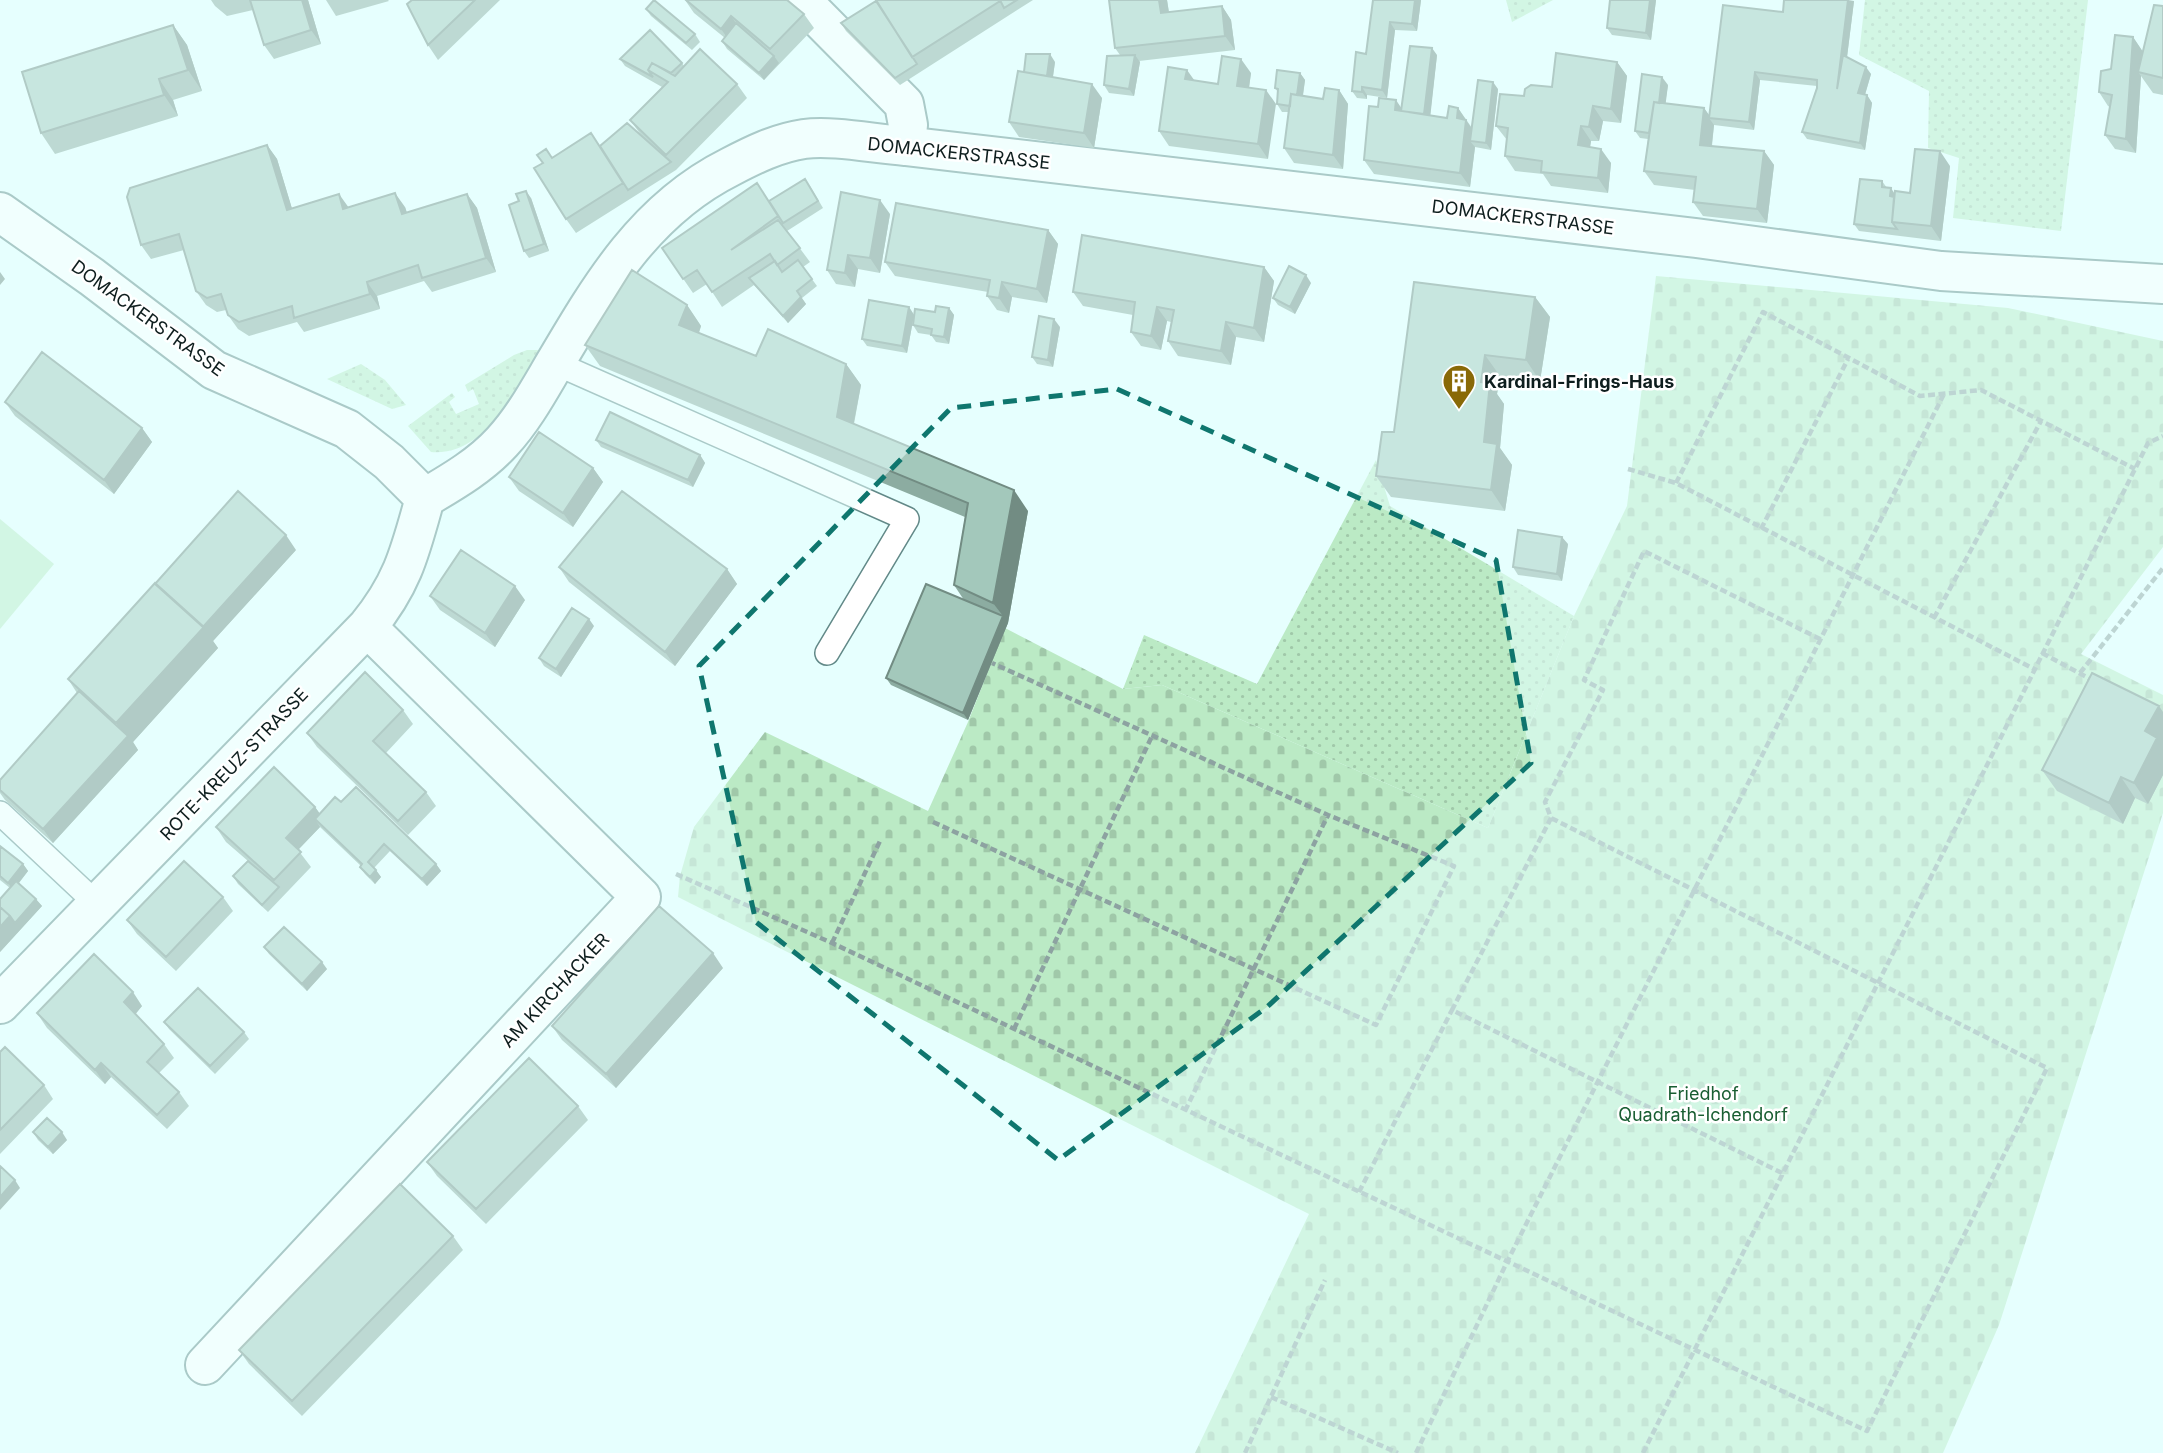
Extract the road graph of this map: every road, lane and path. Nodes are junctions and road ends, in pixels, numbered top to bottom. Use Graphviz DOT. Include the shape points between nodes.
graph roads {
  1 [pos="801,0"];
  2 [pos="905,146"];
  3 [pos="0,212"];
  4 [pos="2163,284"];
  5 [pos="1848,359"];
  6 [pos="555,363"];
  7 [pos="1944,394"];
  8 [pos="2041,421"];
  9 [pos="2163,436"];
  10 [pos="1628,469"];
  11 [pos="2135,469"];
  12 [pos="1676,483"];
  13 [pos="425,498"];
  14 [pos="1761,529"];
  15 [pos="2163,568"];
  16 [pos="1855,577"];
  17 [pos="1934,618"];
  18 [pos="367,627"];
  19 [pos="1822,640"];
  20 [pos="827,653"];
  21 [pos="2042,653"];
  22 [pos="992,663"];
  23 [pos="2034,669"];
  24 [pos="2080,673"];
  25 [pos="2103,686"];
  26 [pos="1152,736"];
  27 [pos="0,813"];
  28 [pos="1328,815"];
  29 [pos="1552,818"];
  30 [pos="933,822"];
  31 [pos="880,841"];
  32 [pos="1079,890"];
  33 [pos="1696,890"];
  34 [pos="641,897"];
  35 [pos="97,905"];
  36 [pos="832,943"];
  37 [pos="1253,970"];
  38 [pos="1878,983"];
  39 [pos="0,1004"];
  40 [pos="1452,1010"];
  41 [pos="1014,1029"];
  42 [pos="1600,1082"];
  43 [pos="1185,1111"];
  44 [pos="1783,1173"];
  45 [pos="1359,1192"];
  46 [pos="1507,1262"];
  47 [pos="1325,1280"];
  48 [pos="1694,1351"];
  49 [pos="205,1365"];
  50 [pos="1271,1397"];
  51 [pos="1245,1453"];
  52 [pos="1398,1453"];
  53 [pos="1416,1453"];
  54 [pos="1643,1453"];
  1 -- 2 [label="street" via="904,104"];
  2 -- 4 [label="street, DOMACKERSTRASSE" via="1941,271"];
  2 -- 6 [label="street, DOMACKERSTRASSE" via="806,139 772,147 713,175 682,196 631,244"];
  3 -- 13 [label="street, DOMACKERSTRASSE" via="214,370 348,429"];
  5 -- 7 [label="path" via="1920,396"];
  5 -- 12 [label="path" via="1763,312"];
  5 -- 14 [label="path"];
  6 -- 13 [label="street, DOMACKERSTRASSE" via="525,414 501,443 473,469"];
  6 -- 20 [label="lane" via="907,519"];
  7 -- 8 [label="path" via="1981,390"];
  7 -- 16 [label="path"];
  8 -- 11 [label="path"];
  8 -- 17 [label="path"];
  9 -- 11 [label="path" via="2148,443"];
  10 -- 12 [label="path"];
  11 -- 21 [label="path"];
  12 -- 14 [label="path"];
  13 -- 18 [label="street, ROTE-KREUZ-STRASSE" via="406,567 391,598"];
  14 -- 16 [label="path"];
  15 -- 24 [label="path"];
  16 -- 17 [label="path"];
  16 -- 19 [label="path"];
  17 -- 23 [label="path"];
  18 -- 34 [label="street"];
  18 -- 35 [label="street, ROTE-KREUZ-STRASSE"];
  19 -- 29 [label="path" via="1644,551 1584,680 1603,690 1545,802"];
  19 -- 33 [label="path"];
  21 -- 23 [label="path"];
  21 -- 24 [label="path"];
  22 -- 26 [label="path"];
  23 -- 38 [label="path"];
  24 -- 25 [label="path"];
  26 -- 28 [label="path"];
  26 -- 32 [label="path"];
  27 -- 35 [label="lane"];
  28 -- 37 [label="path"];
  28 -- 37 [label="path" via="1454,866 1376,1025"];
  29 -- 33 [label="path"];
  29 -- 40 [label="path"];
  30 -- 32 [label="path"];
  31 -- 36 [label="path"];
  32 -- 37 [label="path"];
  32 -- 41 [label="path"];
  33 -- 38 [label="path"];
  33 -- 42 [label="path"];
  34 -- 36 [label="path" via="669,871"];
  34 -- 49 [label="street, AM KIRCHACKER"];
  35 -- 39 [label="street, ROTE-KREUZ-STRASSE"];
  36 -- 41 [label="path"];
  37 -- 43 [label="path"];
  38 -- 44 [label="path"];
  38 -- 48 [label="path" via="2047,1068 1867,1432"];
  40 -- 42 [label="path"];
  40 -- 45 [label="path"];
  41 -- 43 [label="path"];
  42 -- 44 [label="path"];
  42 -- 46 [label="path"];
  43 -- 45 [label="path"];
  44 -- 48 [label="path"];
  45 -- 46 [label="path"];
  46 -- 48 [label="path"];
  46 -- 53 [label="path"];
  47 -- 50 [label="path"];
  48 -- 54 [label="path"];
  50 -- 51 [label="path"];
  50 -- 52 [label="path"];
}
